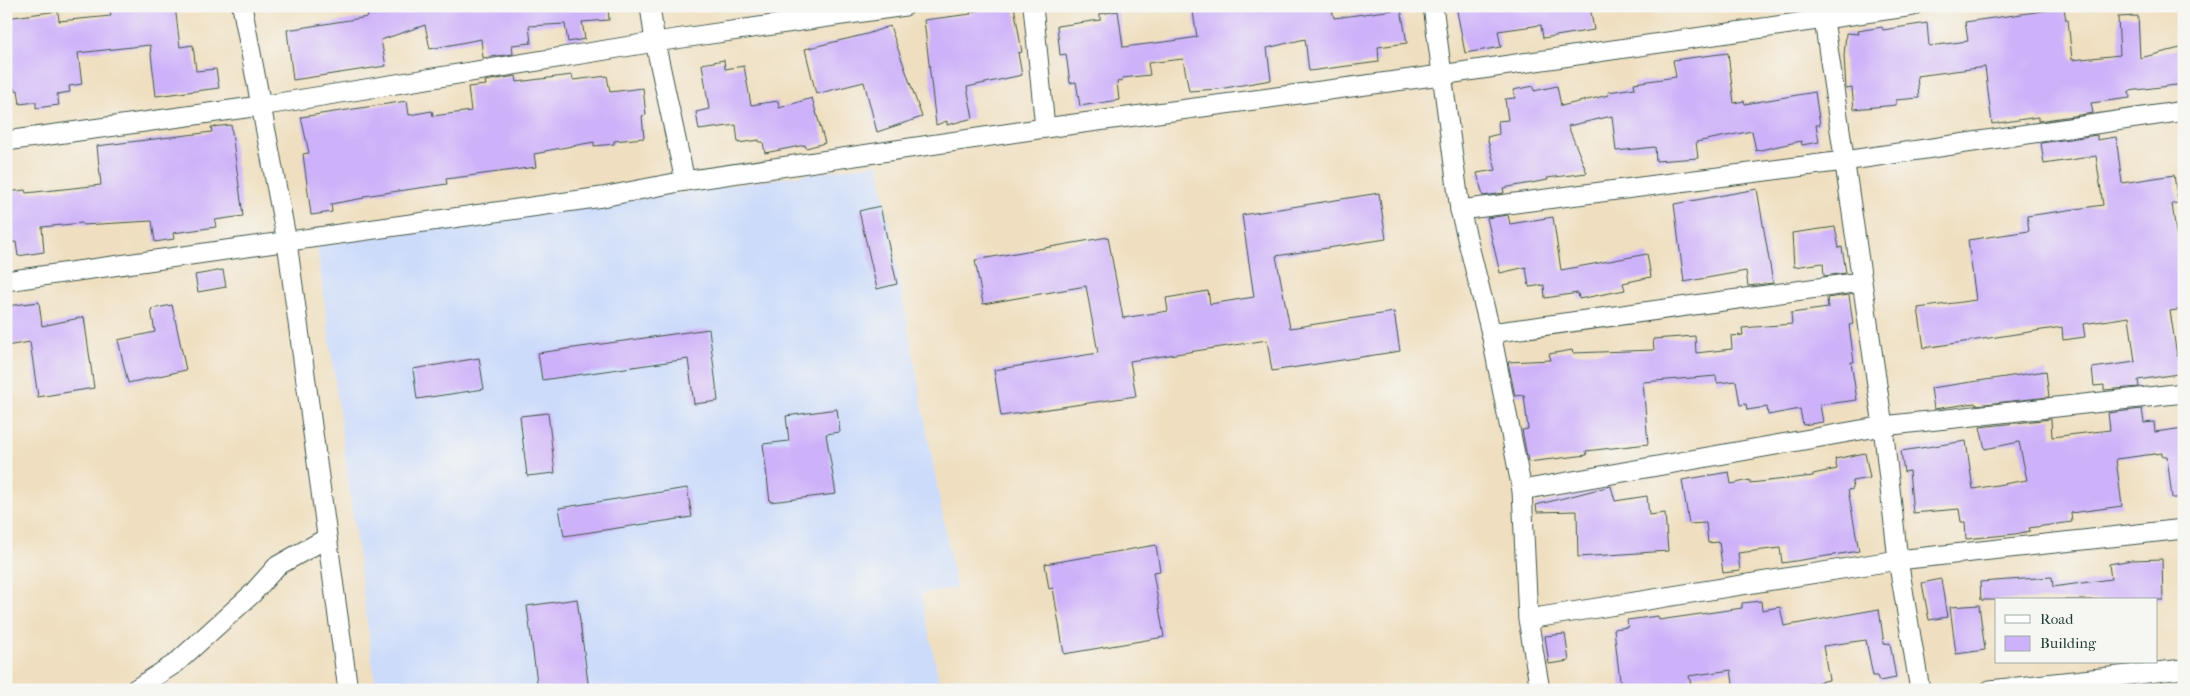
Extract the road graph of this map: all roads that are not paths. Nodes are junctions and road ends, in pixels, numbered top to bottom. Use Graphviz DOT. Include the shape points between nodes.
graph roads {
  1 [pos="242,6"];
  2 [pos="650,6"];
  3 [pos="905,6"];
  4 [pos="1033,6"];
  5 [pos="1433,6"];
  6 [pos="1913,6"];
  7 [pos="1823,13"];
  8 [pos="655,42"];
  9 [pos="1441,75"];
  10 [pos="260,106"];
  11 [pos="2184,111"];
  12 [pos="1045,128"];
  13 [pos="6,141"];
  14 [pos="1844,161"];
  15 [pos="685,181"];
  16 [pos="1460,210"];
  17 [pos="286,242"];
  18 [pos="6,281"];
  19 [pos="1861,282"];
  20 [pos="1491,333"];
  21 [pos="2184,393"];
  22 [pos="1883,426"];
  23 [pos="1522,490"];
  24 [pos="2184,529"];
  25 [pos="327,538"];
  26 [pos="1898,560"];
  27 [pos="1528,619"];
  28 [pos="2184,669"];
  29 [pos="134,690"];
  30 [pos="348,690"];
  31 [pos="1540,690"];
  32 [pos="1920,690"];
  33 [pos="1990,690"];
  1 -- 10 [label="street"];
  2 -- 8 [label="street"];
  3 -- 8 [label="street"];
  4 -- 12 [label="street"];
  5 -- 9 [label="street"];
  6 -- 7 [label="street"];
  7 -- 9 [label="street"];
  7 -- 14 [label="street"];
  8 -- 10 [label="street"];
  8 -- 15 [label="street"];
  9 -- 12 [label="street"];
  9 -- 16 [label="street"];
  10 -- 13 [label="street"];
  10 -- 17 [label="street"];
  11 -- 14 [label="street"];
  12 -- 15 [label="street"];
  14 -- 16 [label="street"];
  14 -- 19 [label="street"];
  15 -- 17 [label="street"];
  16 -- 20 [label="street"];
  17 -- 18 [label="street"];
  17 -- 25 [label="street"];
  19 -- 20 [label="street"];
  19 -- 22 [label="street"];
  20 -- 23 [label="street"];
  21 -- 22 [label="street"];
  22 -- 23 [label="street"];
  22 -- 26 [label="street"];
  23 -- 27 [label="street"];
  24 -- 26 [label="street"];
  25 -- 29 [label="street" via="277,566 252,594 176,663"];
  25 -- 30 [label="street"];
  26 -- 27 [label="street"];
  26 -- 32 [label="street"];
  27 -- 31 [label="street"];
  28 -- 33 [label="street"];
}
